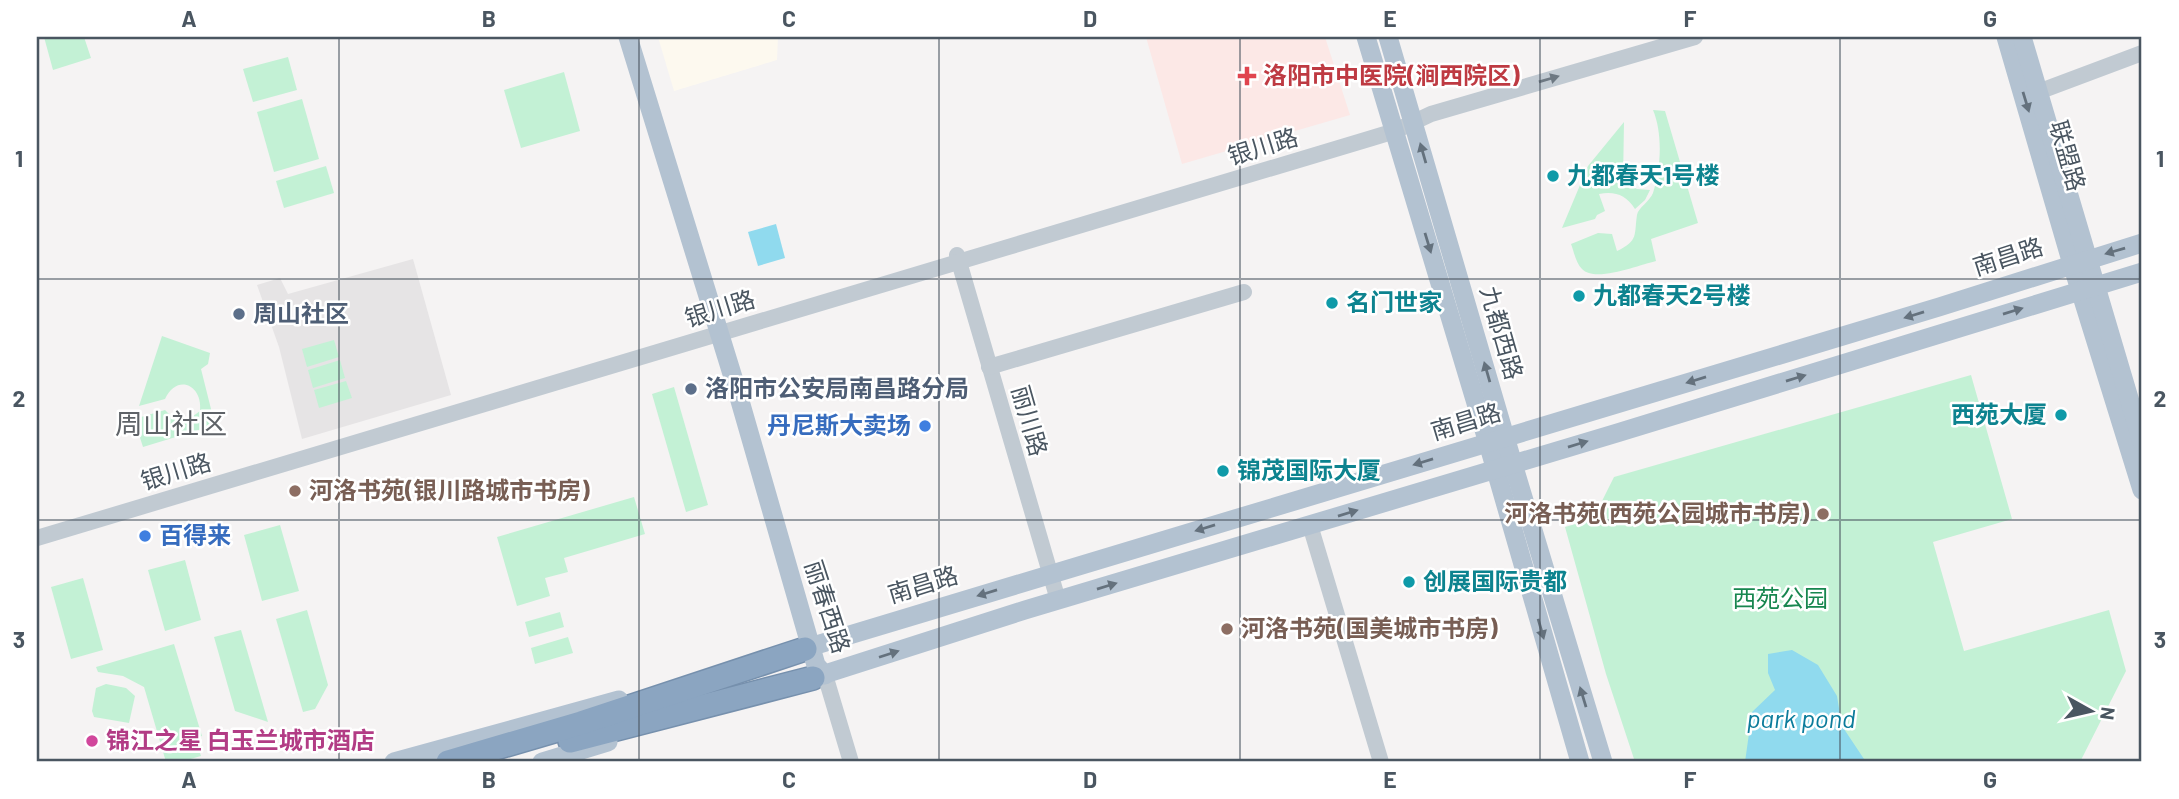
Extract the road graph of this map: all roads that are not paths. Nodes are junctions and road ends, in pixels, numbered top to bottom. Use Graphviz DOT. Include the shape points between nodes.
graph roads {
  1 [pos="628,37"];
  2 [pos="639,37"];
  3 [pos="1366,37"];
  4 [pos="1388,37"];
  5 [pos="1695,37"];
  6 [pos="2006,37"];
  7 [pos="2022,37"];
  8 [pos="2142,53"];
  9 [pos="2038,92"];
  10 [pos="1414,121"];
  11 [pos="1394,128"];
  12 [pos="2142,243"];
  13 [pos="958,258"];
  14 [pos="2080,261"];
  15 [pos="2142,272"];
  16 [pos="2088,288"];
  17 [pos="1244,292"];
  18 [pos="723,328"];
  19 [pos="989,367"];
  20 [pos="1497,440"];
  21 [pos="2142,442"];
  22 [pos="1504,466"];
  23 [pos="2142,490"];
  24 [pos="1310,525"];
  25 [pos="37,529"];
  26 [pos="37,538"];
  27 [pos="1146,545"];
  28 [pos="1152,572"];
  29 [pos="1050,574"];
  30 [pos="1058,600"];
  31 [pos="813,646"];
  32 [pos="819,677"];
  33 [pos="584,729"];
  34 [pos="394,762"];
  35 [pos="448,762"];
  36 [pos="500,762"];
  37 [pos="542,762"];
  38 [pos="851,762"];
  39 [pos="1381,762"];
  40 [pos="1580,762"];
  41 [pos="1603,762"];
  1 -- 18 [label="main road, 丽春西路"];
  2 -- 18 [label="main road, 丽春西路"];
  3 -- 11 [label="main road, 九都西路"];
  4 -- 10 [label="main road, 九都西路"];
  10 -- 5 [label="street, 银川路, one-way"];
  6 -- 14 [label="main road, 联盟路, one-way"];
  7 -- 9 [label="main road, 联盟路"];
  8 -- 9 [label="street"];
  9 -- 14 [label="main road, 联盟路"];
  10 -- 11 [label="street, 银川路"];
  20 -- 10 [label="main road, 九都西路, one-way"];
  11 -- 13 [label="street, 银川路"];
  11 -- 20 [label="main road, 九都西路, one-way"];
  12 -- 14 [label="main road, 南昌路, one-way"];
  13 -- 18 [label="street, 银川路"];
  13 -- 19 [label="street, 丽川路"];
  14 -- 16 [label="main road"];
  14 -- 20 [label="main road, 南昌路, one-way"];
  15 -- 16 [label="main road, 南昌路"];
  16 -- 21 [label="main road"];
  22 -- 16 [label="main road, 南昌路, one-way"];
  16 -- 23 [label="main road"];
  17 -- 19 [label="street"];
  18 -- 25 [label="street, 银川路"];
  18 -- 26 [label="street, 银川路"];
  18 -- 31 [label="main road, 丽春西路"];
  19 -- 29 [label="street, 丽川路"];
  20 -- 22 [label="main road, 九都西路"];
  20 -- 27 [label="main road, 南昌路, one-way"];
  24 -- 22 [label="main road, 南昌路, one-way"];
  22 -- 40 [label="main road, 九都西路, one-way"];
  41 -- 22 [label="main road, 九都西路, one-way"];
  24 -- 28 [label="main road, 南昌路"];
  24 -- 39 [label="street"];
  27 -- 28 [label="main road" via="1161,557"];
  27 -- 29 [label="main road, 南昌路"];
  30 -- 28 [label="main road, 南昌路, one-way"];
  29 -- 30 [label="street, 丽川路"];
  29 -- 31 [label="main road, 南昌路, one-way"];
  32 -- 30 [label="main road, 南昌路, one-way"];
  31 -- 32 [label="main road, 丽春西路" via="828,661"];
  31 -- 33 [label="highway, 南昌路"];
  31 -- 34 [label="main road, 南昌路"];
  32 -- 33 [label="highway, 南昌路"];
  32 -- 37 [label="main road, 南昌路"];
  32 -- 38 [label="street"];
  33 -- 35 [label="highway, 南昌路"];
  33 -- 36 [label="highway, 南昌路"];
}
